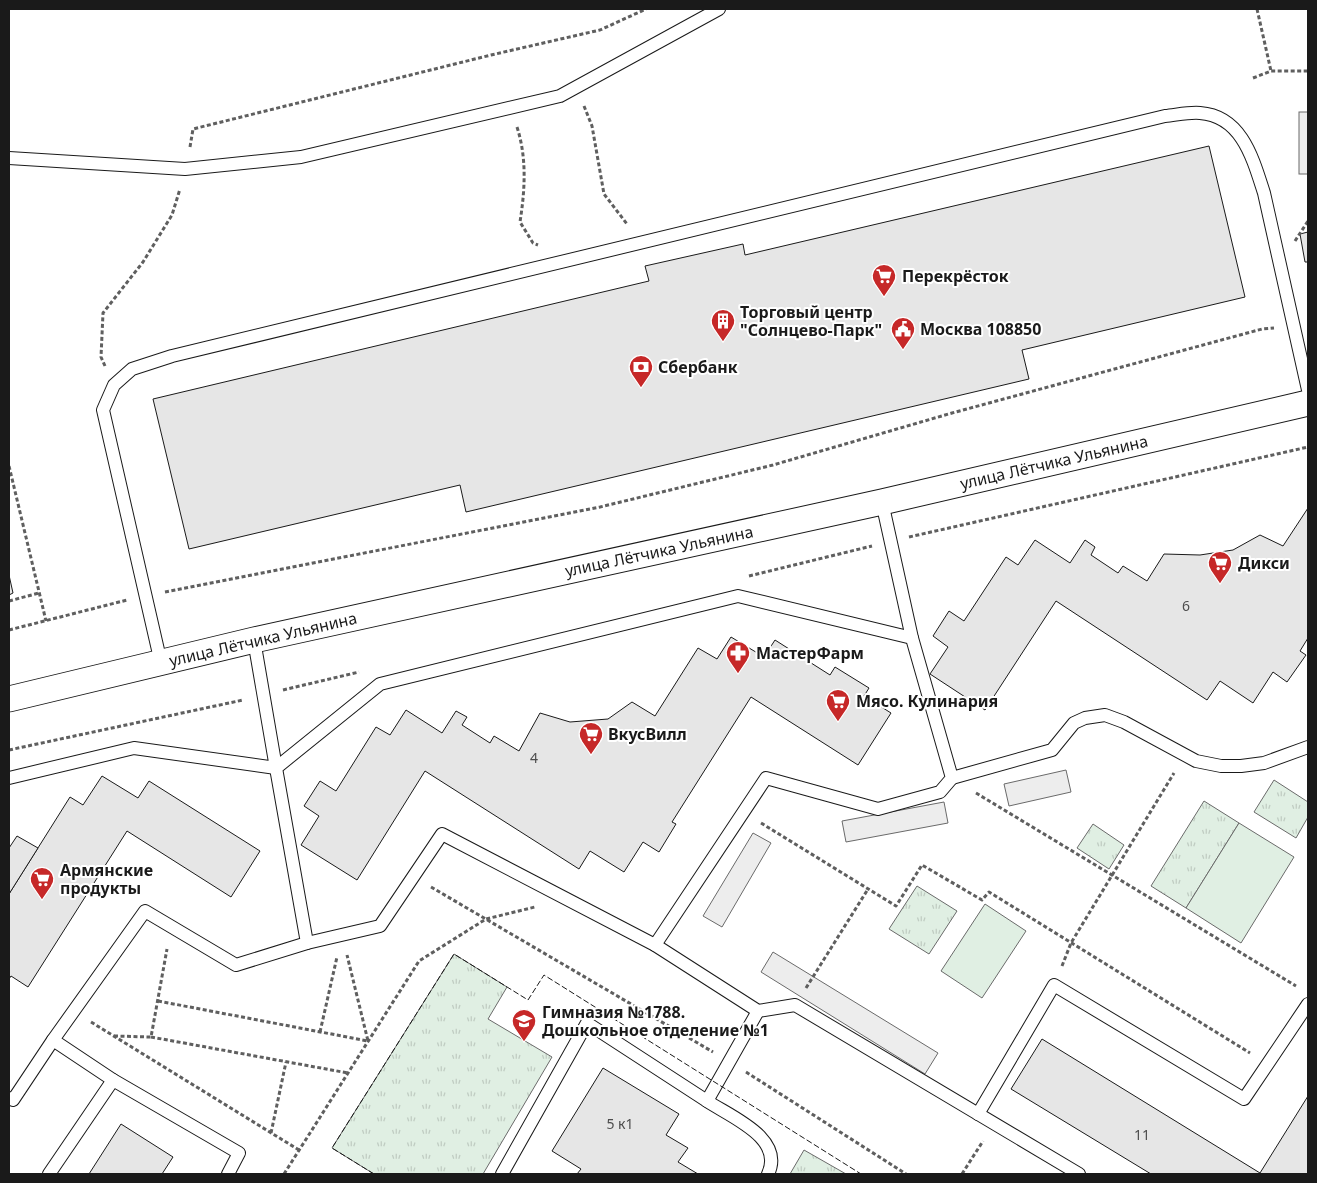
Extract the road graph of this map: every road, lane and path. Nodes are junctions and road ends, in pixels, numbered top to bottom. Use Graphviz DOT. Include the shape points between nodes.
graph roads {
  1 [pos="646,9"];
  2 [pos="719,9"];
  3 [pos="1257,9"];
  4 [pos="1272,71"];
  5 [pos="1308,71"];
  6 [pos="1253,78"];
  7 [pos="576,87"];
  8 [pos="511,107"];
  9 [pos="9,158"];
  10 [pos="185,169"];
  11 [pos="642,243"];
  12 [pos="572,260"];
  13 [pos="1294,328"];
  14 [pos="114,385"];
  15 [pos="1308,390"];
  16 [pos="1308,403"];
  17 [pos="9,466"];
  18 [pos="882,502"];
  19 [pos="39,594"];
  20 [pos="146,596"];
  21 [pos="9,601"];
  22 [pos="46,620"];
  23 [pos="9,630"];
  24 [pos="912,638"];
  25 [pos="254,640"];
  26 [pos="161,663"];
  27 [pos="9,699"];
  28 [pos="1308,747"];
  29 [pos="1184,755"];
  30 [pos="276,768"];
  31 [pos="9,778"];
  32 [pos="952,778"];
  33 [pos="743,813"];
  34 [pos="414,876"];
  35 [pos="1112,876"];
  36 [pos="868,889"];
  37 [pos="567,899"];
  38 [pos="486,919"];
  39 [pos="172,926"];
  40 [pos="342,935"];
  41 [pos="1070,942"];
  42 [pos="307,944"];
  43 [pos="655,945"];
  44 [pos="1054,985"];
  45 [pos="1300,988"];
  46 [pos="158,1001"];
  47 [pos="1308,1004"];
  48 [pos="795,1005"];
  49 [pos="758,1011"];
  50 [pos="73,1012"];
  51 [pos="320,1032"];
  52 [pos="113,1036"];
  53 [pos="151,1037"];
  54 [pos="53,1040"];
  55 [pos="368,1041"];
  56 [pos="286,1062"];
  57 [pos="730,1062"];
  58 [pos="1268,1064"];
  59 [pos="348,1073"];
  60 [pos="113,1080"];
  61 [pos="9,1098"];
  62 [pos="707,1101"];
  63 [pos="978,1114"];
  64 [pos="994,1124"];
  65 [pos="271,1133"];
  66 [pos="299,1150"];
  67 [pos="49,1174"];
  68 [pos="228,1174"];
  69 [pos="284,1174"];
  70 [pos="502,1174"];
  71 [pos="768,1174"];
  72 [pos="906,1174"];
  73 [pos="962,1174"];
  74 [pos="1079,1174"];
  1 -- 10 [label="path" via="600,30 193,129"];
  2 -- 7 [label="lane"];
  3 -- 4 [label="path"];
  4 -- 5 [label="path"];
  4 -- 6 [label="path"];
  7 -- 8 [label="lane" via="560,96"];
  7 -- 11 [label="path" via="592,126 604,194"];
  8 -- 10 [label="lane" via="301,157"];
  8 -- 12 [label="path" via="520,137 525,186 520,222 532,243"];
  9 -- 10 [label="lane"];
  10 -- 14 [label="path" via="172,215 143,262 103,313 101,357"];
  11 -- 12 [label="lane"];
  11 -- 13 [label="lane" via="1165,116 1200,113 1226,120 1241,138 1254,163 1264,193"];
  12 -- 14 [label="lane" via="172,356 132,369"];
  13 -- 15 [label="lane"];
  13 -- 20 [label="path" via="1262,329 952,413 773,466 600,507"];
  14 -- 20 [label="lane" via="104,410"];
  16 -- 18 [label="street, улица Лётчика Ульянина"];
  17 -- 19 [label="path"];
  18 -- 24 [label="lane"];
  18 -- 25 [label="street, улица Лётчика Ульянина"];
  19 -- 21 [label="path"];
  19 -- 22 [label="path"];
  20 -- 22 [label="path"];
  20 -- 26 [label="lane"];
  22 -- 23 [label="path"];
  24 -- 30 [label="lane" via="738,596 380,684"];
  24 -- 32 [label="lane"];
  25 -- 26 [label="street, улица Лётчика Ульянина"];
  25 -- 30 [label="lane"];
  26 -- 27 [label="street, улица Лётчика Ульянина"];
  28 -- 29 [label="lane" via="1282,758 1241,766 1205,762"];
  29 -- 32 [label="lane" via="1105,715 1074,723 1052,750"];
  29 -- 35 [label="path"];
  30 -- 31 [label="lane" via="134,748"];
  30 -- 42 [label="lane"];
  32 -- 33 [label="lane" via="940,792 878,809 766,778"];
  32 -- 35 [label="path"];
  33 -- 36 [label="path"];
  33 -- 43 [label="lane"];
  34 -- 37 [label="lane" via="442,834"];
  34 -- 38 [label="path"];
  34 -- 40 [label="lane" via="380,926"];
  35 -- 41 [label="path"];
  35 -- 45 [label="path"];
  36 -- 41 [label="path" via="896,906 922,865 982,900 989,892"];
  36 -- 48 [label="path"];
  37 -- 38 [label="path"];
  37 -- 43 [label="lane"];
  38 -- 55 [label="path" via="419,960"];
  38 -- 57 [label="path"];
  39 -- 42 [label="lane" via="236,965"];
  39 -- 46 [label="path"];
  39 -- 50 [label="lane" via="145,911"];
  40 -- 42 [label="lane"];
  40 -- 51 [label="path"];
  40 -- 55 [label="path"];
  41 -- 44 [label="path"];
  41 -- 58 [label="path"];
  43 -- 49 [label="lane"];
  44 -- 58 [label="lane" via="1244,1098"];
  44 -- 63 [label="lane"];
  46 -- 51 [label="path"];
  46 -- 53 [label="path"];
  47 -- 58 [label="lane"];
  48 -- 49 [label="lane"];
  48 -- 63 [label="lane"];
  49 -- 57 [label="lane"];
  50 -- 52 [label="path"];
  50 -- 54 [label="lane"];
  51 -- 55 [label="path"];
  52 -- 53 [label="path"];
  52 -- 65 [label="path"];
  53 -- 56 [label="path"];
  54 -- 60 [label="lane"];
  54 -- 61 [label="lane" via="13,1100"];
  55 -- 59 [label="path"];
  56 -- 59 [label="path"];
  56 -- 65 [label="path"];
  57 -- 62 [label="lane"];
  57 -- 72 [label="path"];
  59 -- 66 [label="path"];
  60 -- 67 [label="lane"];
  60 -- 68 [label="lane" via="239,1153"];
  62 -- 70 [label="lane" via="587,1023"];
  62 -- 71 [label="lane" via="763,1138 771,1151 772,1163"];
  63 -- 64 [label="lane"];
  64 -- 73 [label="path"];
  64 -- 74 [label="lane"];
  65 -- 66 [label="path"];
  66 -- 69 [label="path"];
}
